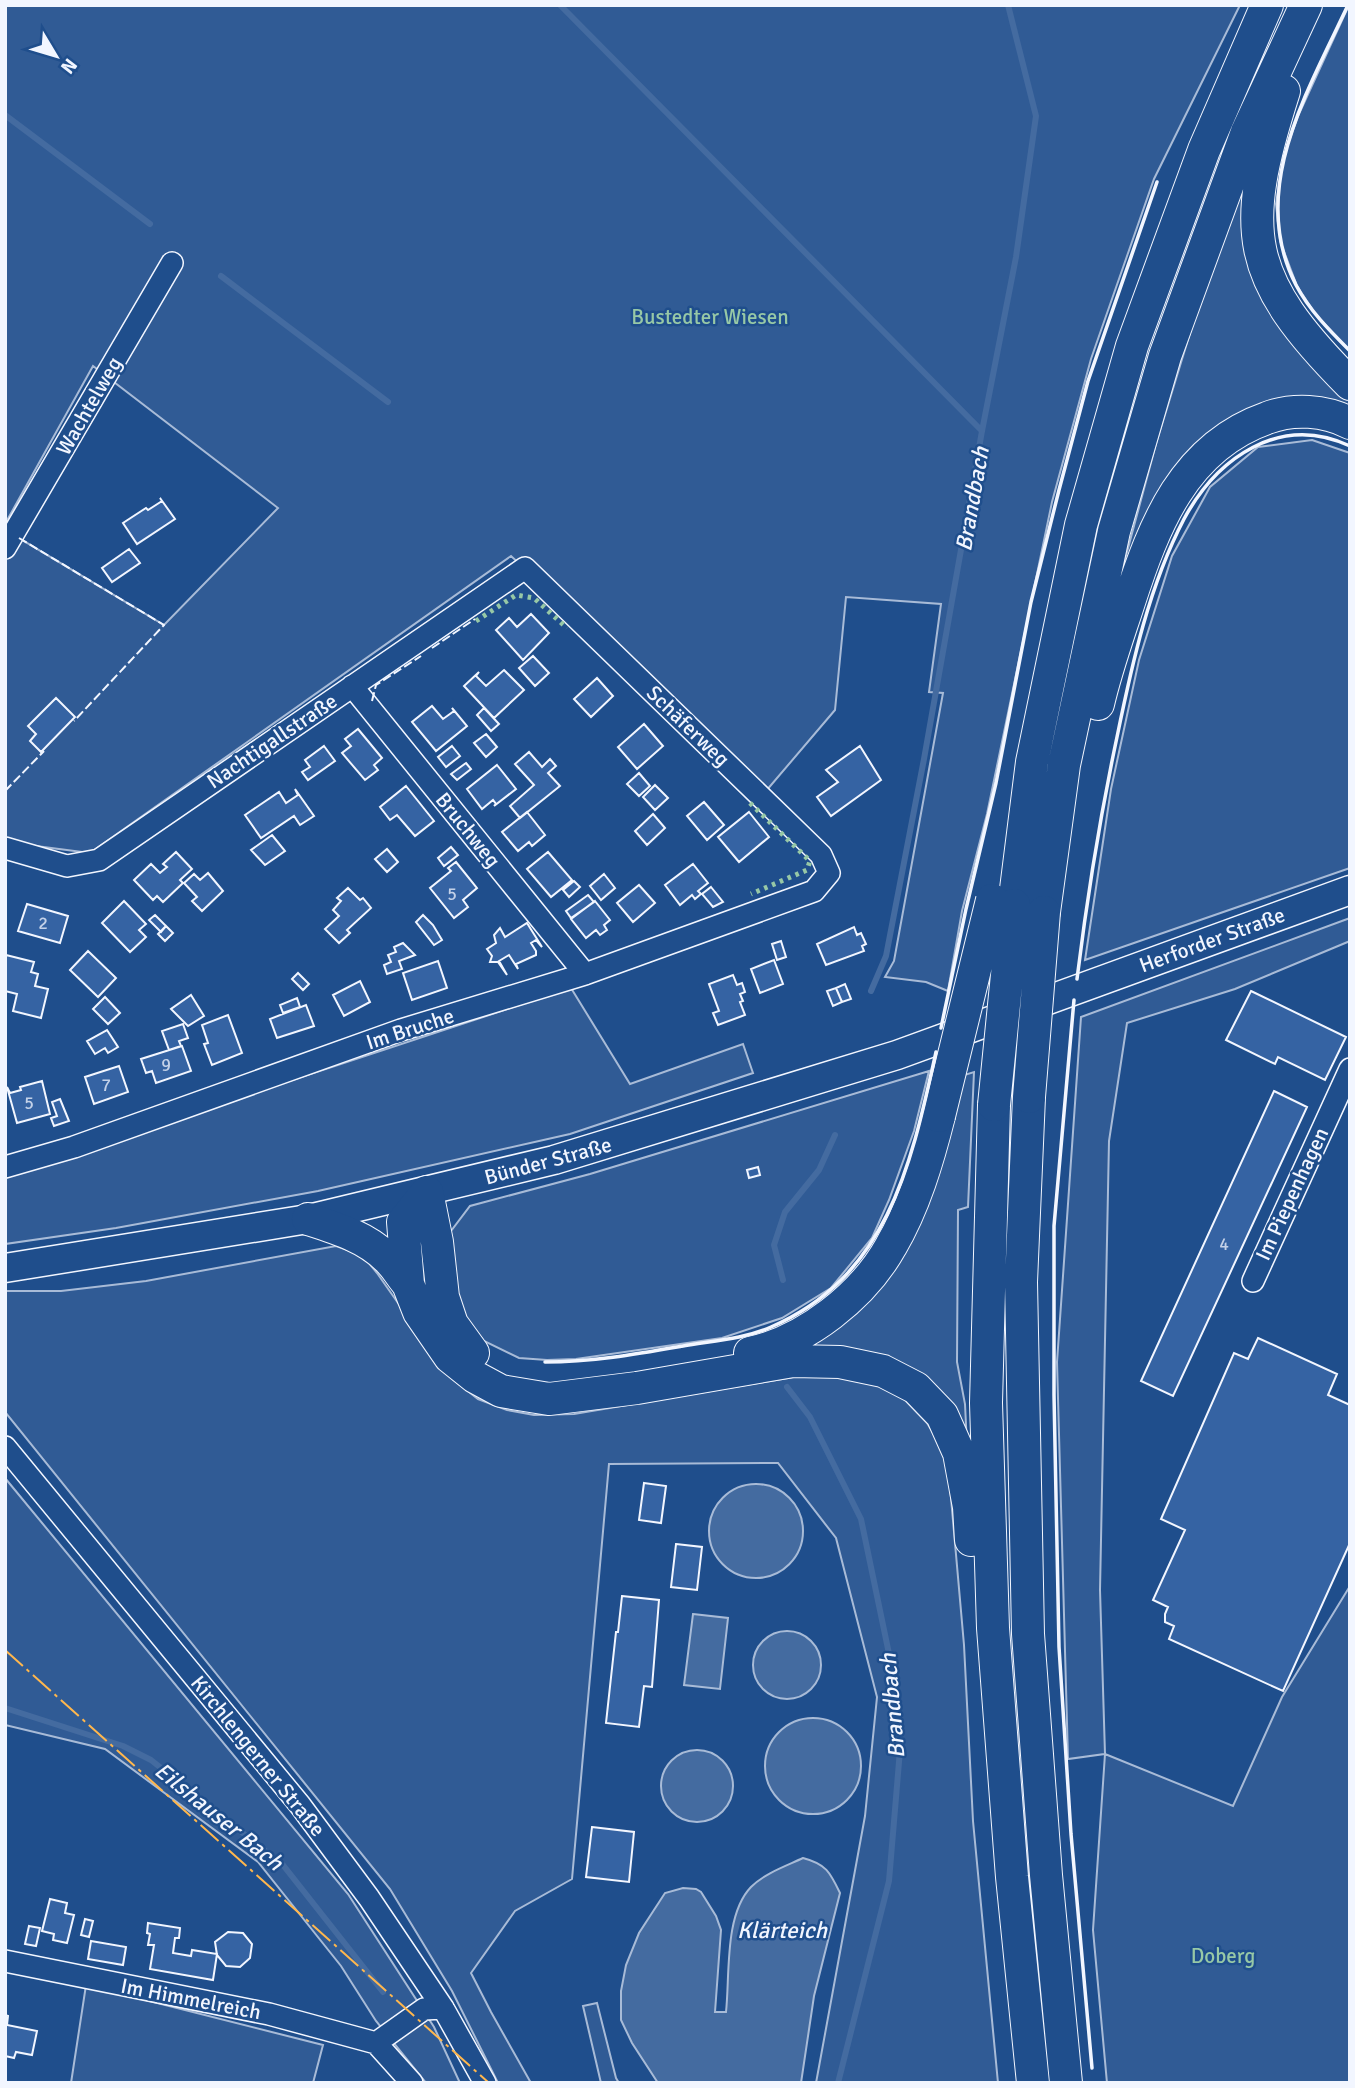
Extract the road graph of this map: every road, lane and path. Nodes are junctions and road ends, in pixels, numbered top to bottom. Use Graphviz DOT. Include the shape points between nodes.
graph roads {
  1 [pos="1267,5"];
  2 [pos="1306,5"];
  3 [pos="1323,5"];
  4 [pos="172,263"];
  5 [pos="1350,384"];
  6 [pos="1350,423"];
  7 [pos="5,548"];
  8 [pos="525,568"];
  9 [pos="352,686"];
  10 [pos="5,848"];
  11 [pos="1350,890"];
  12 [pos="814,891"];
  13 [pos="1003,902"];
  14 [pos="1044,912"];
  15 [pos="585,974"];
  16 [pos="1074,991"];
  17 [pos="1349,1071"];
  18 [pos="5,1167"];
  19 [pos="427,1192"];
  20 [pos="308,1219"];
  21 [pos="5,1268"];
  22 [pos="1253,1282"];
  23 [pos="408,1284"];
  24 [pos="5,1447"];
  25 [pos="993,1628"];
  26 [pos="5,1961"];
  27 [pos="443,2008"];
  28 [pos="376,2043"];
  29 [pos="412,2083"];
  30 [pos="485,2083"];
  31 [pos="1033,2083"];
  32 [pos="1066,2083"];
  1 -- 13 [label="highway" via="1203,150 1132,346 1081,525"];
  2 -- 14 [label="highway" via="1247,132 1161,369 1114,531 1064,765"];
  3 -- 5 [label="highway" via="1284,90 1265,149 1256,237 1264,269 1281,304"];
  4 -- 7 [label="street, Wachtelweg"];
  6 -- 14 [label="highway" via="1309,412 1280,413 1251,424 1218,444 1172,495 1148,543 1105,674 1083,767 1063,891"];
  8 -- 9 [label="street, Nachtigallstraße"];
  8 -- 12 [label="street, Schäferweg" via="821,855 829,873"];
  9 -- 10 [label="street, Nachtigallstraße" via="99,860 67,866"];
  9 -- 15 [label="street, Bruchweg"];
  11 -- 16 [label="main road, Herforder Straße"];
  12 -- 15 [label="street, Im Bruche"];
  13 -- 19 [label="highway, bridge" via="933,1141 891,1247 867,1280 834,1311 769,1349 591,1379 548,1382 509,1375 476,1357 452,1324 443,1297"];
  13 -- 25 [label="highway, bridge" via="986,1403"];
  14 -- 32 [label="highway, bridge" via="1021,1282 1028,1634"];
  15 -- 18 [label="street, Im Bruche" via="401,1030 86,1143"];
  16 -- 19 [label="main road, Bünder Straße" via="897,1055 659,1130"];
  17 -- 22 [label="street, Im Piepenhagen"];
  19 -- 20 [label="main road, Bünder Straße"];
  19 -- 23 [label="highway" via="403,1222"];
  20 -- 21 [label="main road, Bünder Straße"];
  20 -- 23 [label="highway" via="368,1243 388,1258"];
  23 -- 25 [label="highway" via="419,1312 450,1357 501,1391 550,1399 793,1360 840,1362 883,1371 916,1388 942,1415 959,1454 969,1507 975,1596"];
  24 -- 27 [label="street, Kirchlengerner Straße" via="300,1805"];
  25 -- 31 [label="highway"];
  26 -- 28 [label="street, Im Himmelreich" via="269,2014"];
  27 -- 28 [label="street" via="424,2009"];
  27 -- 30 [label="street, Kirchlengerner Straße"];
  28 -- 29 [label="street"];
}
